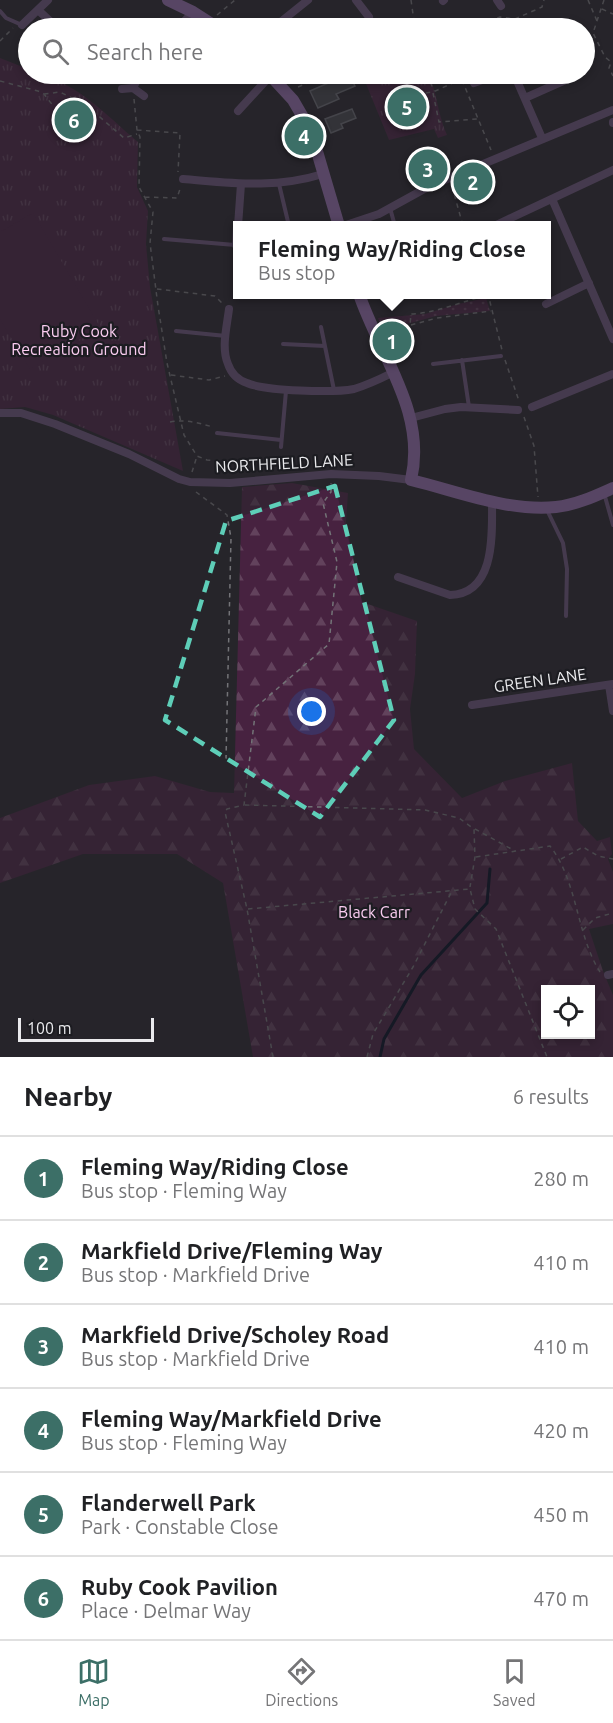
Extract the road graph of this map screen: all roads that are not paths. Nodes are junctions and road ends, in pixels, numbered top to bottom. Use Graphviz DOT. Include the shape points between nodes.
graph roads {
  1 [pos="48,0"];
  2 [pos="168,0"];
  3 [pos="308,0"];
  4 [pos="356,0"];
  5 [pos="38,10"];
  6 [pos="0,11"];
  7 [pos="193,12"];
  8 [pos="369,17"];
  9 [pos="28,18"];
  10 [pos="47,18"];
  11 [pos="187,18"];
  12 [pos="203,18"];
  13 [pos="286,18"];
  14 [pos="18,24"];
  15 [pos="135,84"];
  16 [pos="261,84"];
  17 [pos="279,84"];
  18 [pos="519,84"];
  19 [pos="556,84"];
  20 [pos="133,88"];
  21 [pos="122,89"];
  22 [pos="144,96"];
  23 [pos="525,98"];
  24 [pos="613,110"];
  25 [pos="238,111"];
  26 [pos="542,138"];
  27 [pos="613,170"];
  28 [pos="323,174"];
  29 [pos="183,179"];
  30 [pos="241,184"];
  31 [pos="279,184"];
  32 [pos="552,198"];
  33 [pos="390,207"];
  34 [pos="238,221"];
  35 [pos="288,221"];
  36 [pos="340,221"];
  37 [pos="356,221"];
  38 [pos="394,221"];
  39 [pos="503,221"];
  40 [pos="164,239"];
  41 [pos="233,245"];
  42 [pos="589,283"];
  43 [pos="361,299"];
  44 [pos="546,304"];
  45 [pos="228,309"];
  46 [pos="321,327"];
  47 [pos="176,331"];
  48 [pos="226,336"];
  49 [pos="613,339"];
  50 [pos="283,344"];
  51 [pos="325,346"];
  52 [pos="501,356"];
  53 [pos="462,360"];
  54 [pos="433,364"];
  55 [pos="392,373"];
  56 [pos="613,374"];
  57 [pos="286,389"];
  58 [pos="334,391"];
  59 [pos="532,407"];
  60 [pos="469,408"];
  61 [pos="521,410"];
  62 [pos="0,413"];
  63 [pos="411,418"];
  64 [pos="217,433"];
  65 [pos="282,440"];
  66 [pos="281,447"];
  67 [pos="411,480"];
  68 [pos="609,490"];
  69 [pos="492,501"];
  70 [pos="542,507"];
  71 [pos="613,525"];
  72 [pos="398,577"];
  73 [pos="566,616"];
  74 [pos="611,685"];
  75 [pos="472,705"];
  76 [pos="613,711"];
  1 -- 5 [label="street"];
  2 -- 7 [label="street"];
  3 -- 13 [label="street"];
  4 -- 8 [label="street"];
  5 -- 9 [label="street"];
  5 -- 10 [label="street"];
  6 -- 14 [label="lane"];
  7 -- 11 [label="street"];
  7 -- 12 [label="street"];
  15 -- 20 [label="street"];
  16 -- 25 [label="street"];
  17 -- 28 [label="street" via="311,131"];
  18 -- 23 [label="street"];
  19 -- 23 [label="street"];
  20 -- 21 [label="street"];
  20 -- 22 [label="street"];
  23 -- 26 [label="street"];
  24 -- 26 [label="street"];
  26 -- 33 [label="street"];
  27 -- 32 [label="street"];
  28 -- 31 [label="street"];
  28 -- 36 [label="street"];
  29 -- 30 [label="street"];
  30 -- 31 [label="street"];
  30 -- 34 [label="street"];
  31 -- 35 [label="lane"];
  32 -- 39 [label="street"];
  32 -- 42 [label="street"];
  33 -- 37 [label="street"];
  33 -- 38 [label="lane"];
  40 -- 41 [label="lane"];
  42 -- 44 [label="street"];
  42 -- 49 [label="street"];
  43 -- 55 [label="street"];
  45 -- 48 [label="street"];
  46 -- 51 [label="lane"];
  47 -- 48 [label="lane"];
  48 -- 57 [label="street" via="225,354 233,374 256,387"];
  50 -- 51 [label="lane"];
  51 -- 58 [label="lane"];
  52 -- 53 [label="lane"];
  53 -- 54 [label="lane"];
  53 -- 60 [label="lane"];
  55 -- 58 [label="street" via="352,389"];
  55 -- 63 [label="street"];
  56 -- 59 [label="street"];
  57 -- 58 [label="street"];
  57 -- 65 [label="lane"];
  60 -- 61 [label="street"];
  60 -- 63 [label="street" via="445,409"];
  62 -- 67 [label="street, NORTHFIELD LANE" via="21,413 55,424 190,482 230,483 331,474"];
  63 -- 67 [label="street" via="415,450"];
  64 -- 65 [label="lane"];
  65 -- 66 [label="lane"];
  67 -- 69 [label="street, NORTHFIELD LANE"];
  68 -- 70 [label="street, NORTHFIELD LANE" via="579,502"];
  68 -- 71 [label="lane"];
  69 -- 70 [label="street, NORTHFIELD LANE"];
  69 -- 72 [label="street" via="488,563 468,591 450,595"];
  70 -- 73 [label="lane" via="563,543"];
  74 -- 75 [label="street, GREEN LANE"];
  74 -- 76 [label="street"];
}
